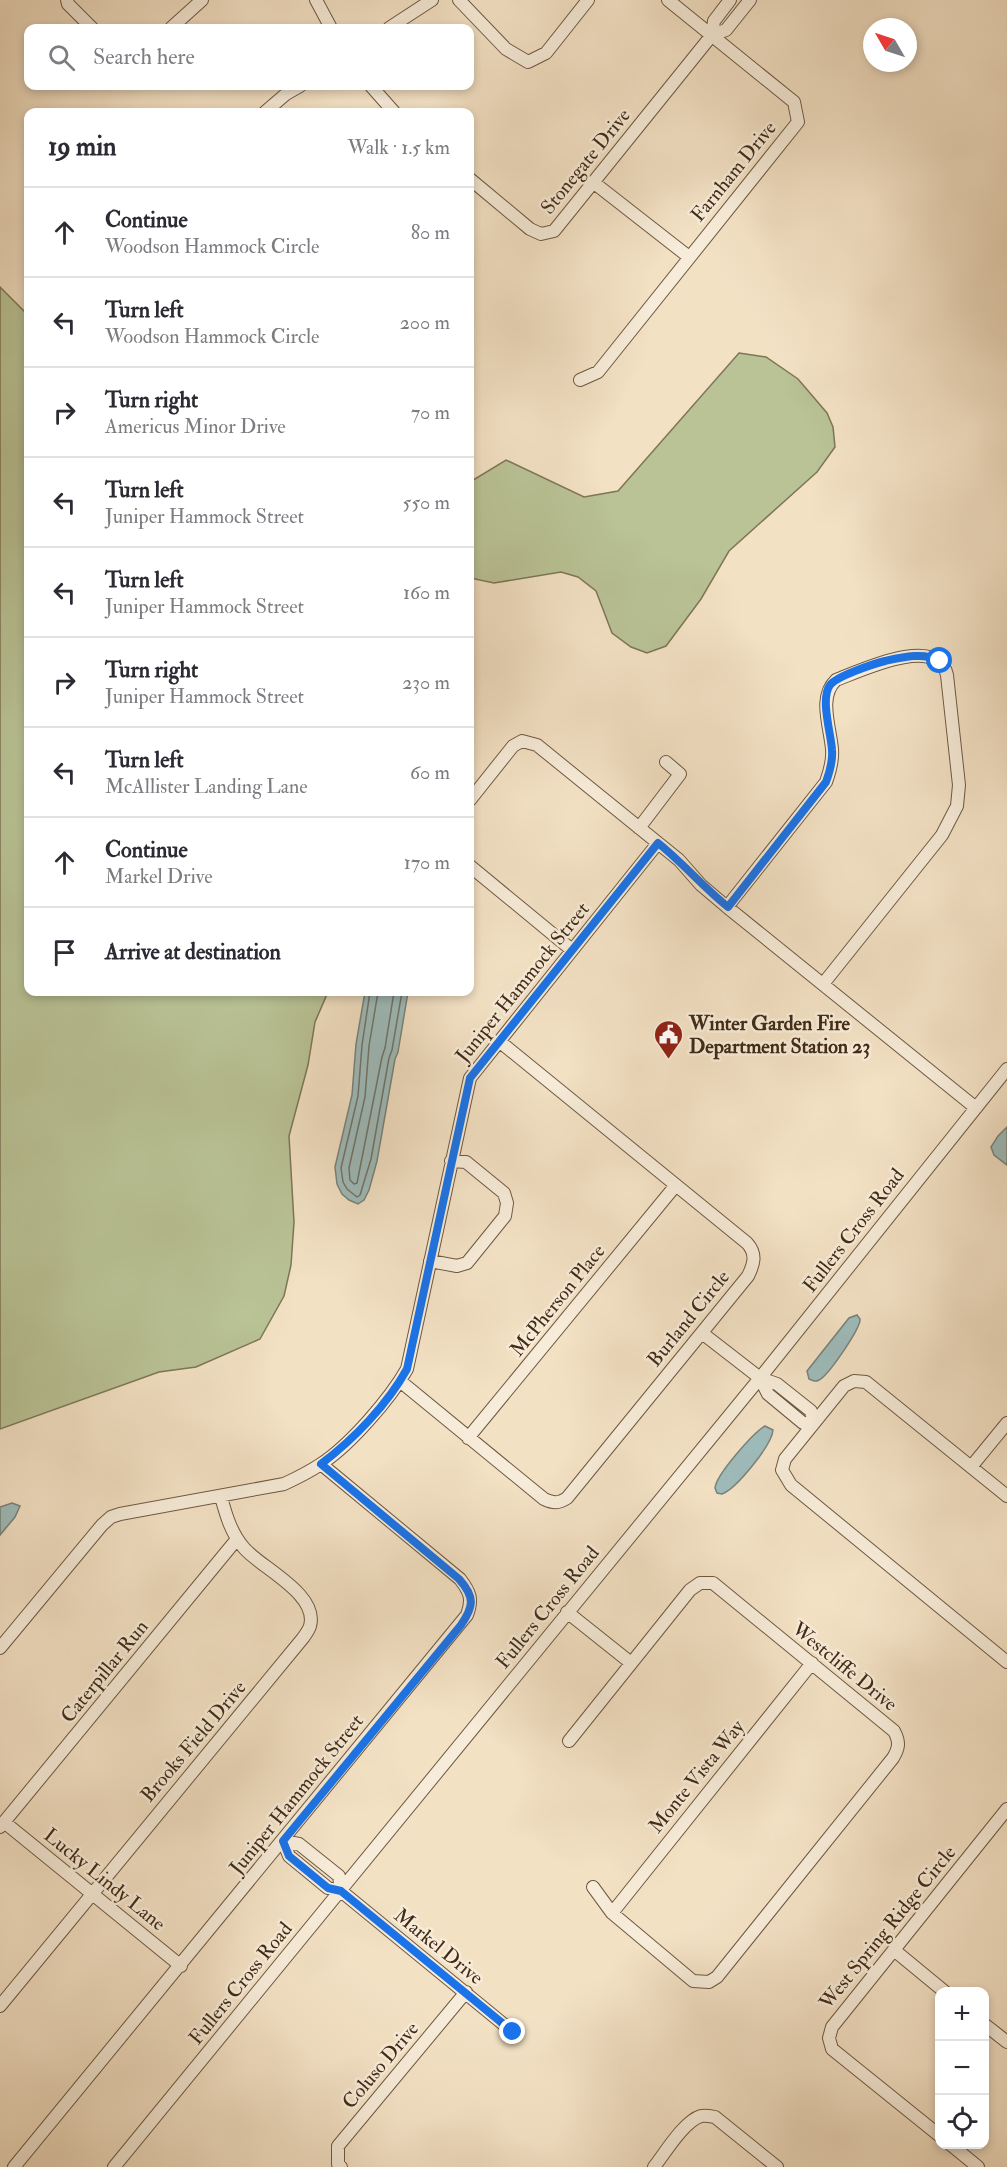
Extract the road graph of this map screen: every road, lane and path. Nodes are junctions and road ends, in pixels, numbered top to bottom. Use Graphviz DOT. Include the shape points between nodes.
graph roads {
  1 [pos="67,0"];
  2 [pos="202,0"];
  3 [pos="316,0"];
  4 [pos="432,0"];
  5 [pos="459,0"];
  6 [pos="588,0"];
  7 [pos="668,0"];
  8 [pos="730,0"];
  9 [pos="750,0"];
  10 [pos="88,24"];
  11 [pos="175,24"];
  12 [pos="329,24"];
  13 [pos="395,24"];
  14 [pos="712,35"];
  15 [pos="293,90"];
  16 [pos="375,90"];
  17 [pos="270,108"];
  18 [pos="390,108"];
  19 [pos="474,182"];
  20 [pos="593,182"];
  21 [pos="688,257"];
  22 [pos="579,380"];
  23 [pos="666,762"];
  24 [pos="474,795"];
  25 [pos="639,828"];
  26 [pos="658,843"];
  27 [pos="474,869"];
  28 [pos="728,907"];
  29 [pos="572,950"];
  30 [pos="823,984"];
  31 [pos="499,1041"];
  32 [pos="1007,1069"];
  33 [pos="976,1108"];
  34 [pos="451,1161"];
  35 [pos="676,1185"];
  36 [pos="430,1261"];
  37 [pos="702,1333"];
  38 [pos="760,1378"];
  39 [pos="400,1381"];
  40 [pos="814,1423"];
  41 [pos="1007,1423"];
  42 [pos="468,1438"];
  43 [pos="321,1464"];
  44 [pos="971,1467"];
  45 [pos="220,1497"];
  46 [pos="1007,1497"];
  47 [pos="237,1539"];
  48 [pos="567,1612"];
  49 [pos="0,1648"];
  50 [pos="1007,1662"];
  51 [pos="631,1663"];
  52 [pos="812,1663"];
  53 [pos="569,1741"];
  54 [pos="1007,1809"];
  55 [pos="2,1825"];
  56 [pos="283,1841"];
  57 [pos="593,1887"];
  58 [pos="341,1891"];
  59 [pos="92,1893"];
  60 [pos="612,1913"];
  61 [pos="894,1950"];
  62 [pos="181,1966"];
  63 [pos="939,1987"];
  64 [pos="466,1992"];
  65 [pos="0,2006"];
  66 [pos="989,2028"];
  67 [pos="513,2032"];
  68 [pos="1007,2042"];
  69 [pos="935,2133"];
  70 [pos="955,2149"];
  71 [pos="337,2166"];
  72 [pos="14,2167"];
  73 [pos="114,2167"];
  74 [pos="654,2167"];
  75 [pos="777,2167"];
  76 [pos="978,2167"];
  1 -- 10 [label="street"];
  2 -- 11 [label="street"];
  3 -- 12 [label="street"];
  4 -- 13 [label="street"];
  5 -- 6 [label="street" via="506,49 528,63 546,53"];
  7 -- 14 [label="street, Farnham Drive"];
  8 -- 14 [label="street, Stonegate Drive" via="714,21"];
  9 -- 14 [label="street, Stonegate Drive" via="726,30"];
  14 -- 20 [label="street, Stonegate Drive"];
  14 -- 21 [label="street, Farnham Drive" via="794,102 798,122"];
  15 -- 17 [label="street"];
  16 -- 18 [label="street"];
  19 -- 20 [label="street, Stonegate Drive" via="541,234 554,231"];
  20 -- 21 [label="street"];
  21 -- 22 [label="street, Farnham Drive" via="598,372"];
  23 -- 25 [label="street" via="680,774"];
  24 -- 25 [label="street" via="513,746 529,741"];
  25 -- 26 [label="street"];
  26 -- 28 [label="street"];
  26 -- 29 [label="street, Juniper Hammock Street"];
  27 -- 29 [label="street"];
  28 -- 30 [label="street"];
  28 -- 30 [label="street" via="826,782 832,751 826,700 830,685 884,661 920,655 940,661 947,675 959,785 957,806 942,835"];
  29 -- 31 [label="street, Juniper Hammock Street"];
  30 -- 33 [label="street"];
  31 -- 34 [label="street, Juniper Hammock Street" via="470,1078"];
  31 -- 35 [label="street, Burland Circle"];
  32 -- 33 [label="street, Fullers Cross Road"];
  33 -- 38 [label="street, Fullers Cross Road"];
  34 -- 36 [label="street, Juniper Hammock Street"];
  34 -- 36 [label="street" via="466,1162 504,1193 505,1216 466,1263 458,1266"];
  35 -- 37 [label="street, Burland Circle" via="747,1243 754,1257 748,1276"];
  35 -- 42 [label="street, McPherson Place"];
  36 -- 39 [label="street, Juniper Hammock Street" via="407,1369"];
  37 -- 38 [label="street"];
  37 -- 42 [label="street, Burland Circle" via="561,1502 544,1499"];
  38 -- 40 [label="street" via="768,1394 802,1422"];
  38 -- 48 [label="street, Fullers Cross Road"];
  39 -- 42 [label="street, Burland Circle"];
  39 -- 43 [label="street, Juniper Hammock Street" via="367,1421"];
  40 -- 44 [label="street" via="844,1386 854,1381 866,1383"];
  40 -- 50 [label="street" via="785,1459 782,1470 791,1485"];
  41 -- 44 [label="street"];
  43 -- 45 [label="street, Juniper Hammock Street" via="284,1484"];
  43 -- 56 [label="street, Juniper Hammock Street" via="459,1579 469,1590 471,1603 461,1625"];
  44 -- 46 [label="street"];
  45 -- 47 [label="street, Brooks Field Drive"];
  45 -- 49 [label="street, Juniper Hammock Street" via="111,1517"];
  47 -- 55 [label="street, Caterpillar Run"];
  47 -- 59 [label="street, Brooks Field Drive" via="302,1598 310,1613 310,1625"];
  48 -- 51 [label="street"];
  48 -- 58 [label="street, Fullers Cross Road"];
  51 -- 52 [label="street, Westcliffe Drive" via="690,1590 707,1583"];
  51 -- 53 [label="street, Westcliffe Drive"];
  52 -- 60 [label="street, Monte Vista Way"];
  52 -- 60 [label="street, Westcliffe Drive" via="894,1731 899,1740 893,1758 717,1977 709,1982 693,1981"];
  54 -- 61 [label="street, West Spring Ridge Circle"];
  55 -- 59 [label="street, Lucky Lindy Lane"];
  56 -- 58 [label="street" via="299,1844 339,1876"];
  56 -- 62 [label="street, Juniper Hammock Street"];
  57 -- 60 [label="street, Westcliffe Drive"];
  58 -- 64 [label="street, Markel Drive"];
  58 -- 73 [label="street, Fullers Cross Road"];
  59 -- 62 [label="street, Lucky Lindy Lane"];
  59 -- 65 [label="street, Brooks Field Drive"];
  61 -- 63 [label="street"];
  61 -- 69 [label="street, West Spring Ridge Circle" via="832,2027 829,2038 832,2049"];
  62 -- 72 [label="street, Juniper Hammock Street"];
  64 -- 67 [label="street, Markel Drive"];
  64 -- 71 [label="street, Coluso Drive" via="338,2146"];
  66 -- 68 [label="street"];
  70 -- 76 [label="street"];
  74 -- 75 [label="street" via="685,2127 703,2115 715,2117"];
}
